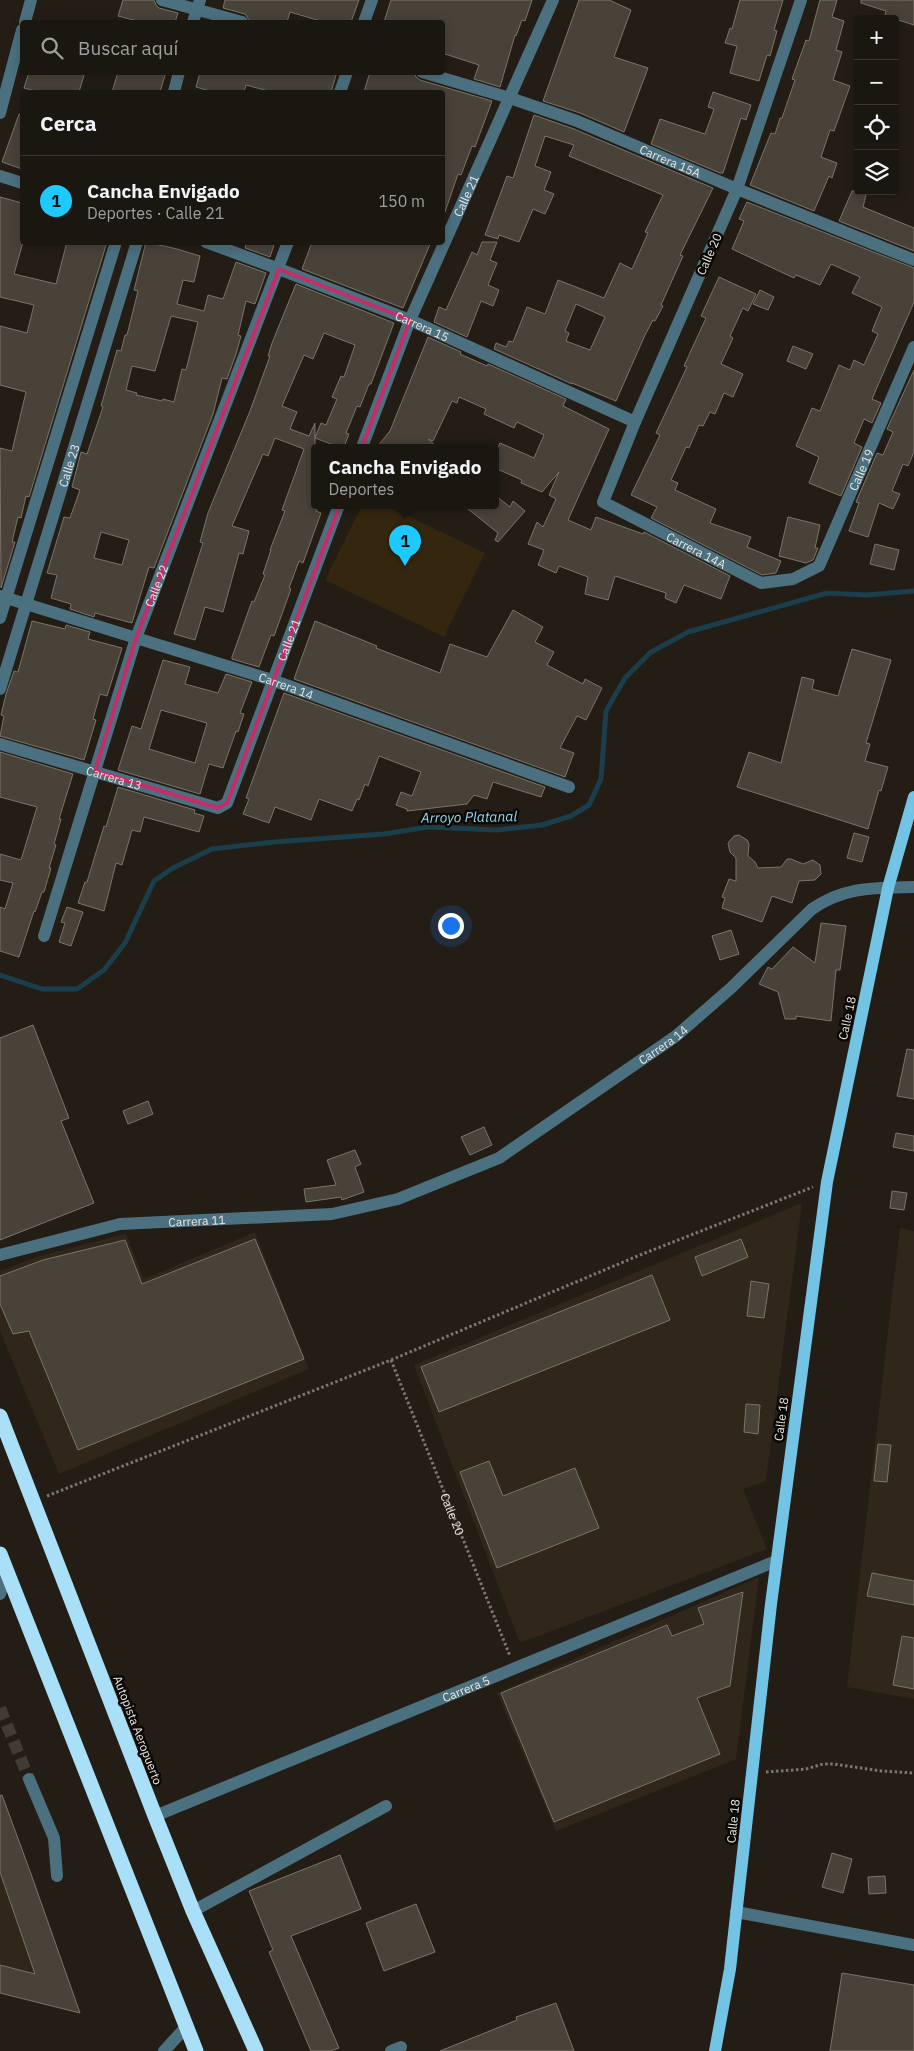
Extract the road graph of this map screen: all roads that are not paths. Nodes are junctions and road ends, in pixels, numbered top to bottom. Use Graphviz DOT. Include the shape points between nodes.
graph roads {
  1 [pos="31,0"];
  2 [pos="162,0"];
  3 [pos="372,0"];
  4 [pos="553,0"];
  5 [pos="801,0"];
  6 [pos="196,11"];
  7 [pos="25,20"];
  8 [pos="234,20"];
  9 [pos="365,20"];
  10 [pos="20,38"];
  11 [pos="178,75"];
  12 [pos="345,75"];
  13 [pos="432,75"];
  14 [pos="174,90"];
  15 [pos="341,90"];
  16 [pos="510,98"];
  17 [pos="0,113"];
  18 [pos="0,176"];
  19 [pos="20,182"];
  20 [pos="738,189"];
  21 [pos="445,242"];
  22 [pos="115,245"];
  23 [pos="136,245"];
  24 [pos="214,245"];
  25 [pos="287,245"];
  26 [pos="444,245"];
  27 [pos="914,260"];
  28 [pos="279,269"];
  29 [pos="410,320"];
  30 [pos="914,347"];
  31 [pos="635,422"];
  32 [pos="363,444"];
  33 [pos="604,503"];
  34 [pos="337,509"];
  35 [pos="793,578"];
  36 [pos="3,597"];
  37 [pos="26,604"];
  38 [pos="0,618"];
  39 [pos="136,638"];
  40 [pos="272,680"];
  41 [pos="0,689"];
  42 [pos="0,744"];
  43 [pos="95,771"];
  44 [pos="568,787"];
  45 [pos="914,797"];
  46 [pos="227,803"];
  47 [pos="888,888"];
  48 [pos="914,888"];
  49 [pos="44,936"];
  50 [pos="398,1199"];
  51 [pos="0,1255"];
  52 [pos="0,1416"];
  53 [pos="0,1554"];
  54 [pos="776,1561"];
  55 [pos="7,1572"];
  56 [pos="0,1594"];
  57 [pos="29,1779"];
  58 [pos="386,1806"];
  59 [pos="155,1816"];
  60 [pos="57,1876"];
  61 [pos="193,1911"];
  62 [pos="736,1912"];
  63 [pos="914,1945"];
  64 [pos="186,2027"];
  65 [pos="164,2051"];
  66 [pos="196,2051"];
  67 [pos="256,2051"];
  68 [pos="715,2051"];
  1 -- 7 [label="street"];
  2 -- 6 [label="street"];
  3 -- 9 [label="street"];
  4 -- 16 [label="street, Calle 21"];
  5 -- 20 [label="street, Calle 20"];
  6 -- 8 [label="street"];
  10 -- 17 [label="street"];
  11 -- 14 [label="street"];
  12 -- 15 [label="street"];
  13 -- 16 [label="street, Carrera 15A"];
  16 -- 20 [label="street, Carrera 15A" via="577,121"];
  16 -- 21 [label="street, Calle 21"];
  18 -- 19 [label="street"];
  20 -- 27 [label="street, Carrera 15A"];
  20 -- 31 [label="street, Calle 20"];
  22 -- 36 [label="street, Calle 23"];
  23 -- 37 [label="street, Calle 23"];
  24 -- 28 [label="street, Carrera 15"];
  25 -- 28 [label="street, Calle 22"];
  26 -- 29 [label="street, Calle 21"];
  28 -- 29 [label="street, Carrera 15"];
  28 -- 39 [label="street, Calle 22"];
  29 -- 31 [label="street, Carrera 15"];
  29 -- 32 [label="street, Calle 21"];
  30 -- 35 [label="street, Calle 19" via="820,566"];
  31 -- 33 [label="street, Calle 20"];
  33 -- 35 [label="street, Carrera 14A" via="761,583"];
  34 -- 40 [label="street, Calle 21"];
  36 -- 37 [label="street, Carrera 14"];
  36 -- 38 [label="street, Calle 23"];
  37 -- 39 [label="street, Carrera 14"];
  37 -- 41 [label="street, Calle 23"];
  39 -- 40 [label="street, Carrera 14"];
  39 -- 43 [label="street, Calle 22"];
  40 -- 44 [label="street, Carrera 14"];
  40 -- 46 [label="street, Calle 21"];
  42 -- 43 [label="street, Carrera 13"];
  43 -- 46 [label="street, Carrera 13" via="218,808"];
  43 -- 49 [label="street, Calle 22"];
  45 -- 47 [label="main road, Calle 18"];
  47 -- 48 [label="street, Carrera 14"];
  47 -- 50 [label="street, Carrera 14" via="854,890 825,900 676,1036 603,1088 499,1158"];
  47 -- 54 [label="main road, Calle 18" via="827,1182"];
  50 -- 51 [label="street, Carrera 11" via="332,1214 120,1224"];
  52 -- 59 [label="highway, Autopista Aeropuerto"];
  53 -- 55 [label="highway"];
  54 -- 59 [label="street, Carrera 5"];
  54 -- 62 [label="main road, Calle 18"];
  55 -- 56 [label="street"];
  55 -- 64 [label="highway"];
  57 -- 60 [label="street" via="54,1838"];
  58 -- 61 [label="street"];
  59 -- 61 [label="highway, Autopista Aeropuerto"];
  61 -- 67 [label="highway, Autopista Aeropuerto"];
  62 -- 63 [label="street"];
  62 -- 68 [label="main road, Calle 18" via="730,1969"];
  64 -- 65 [label="street"];
  64 -- 66 [label="highway"];
}
